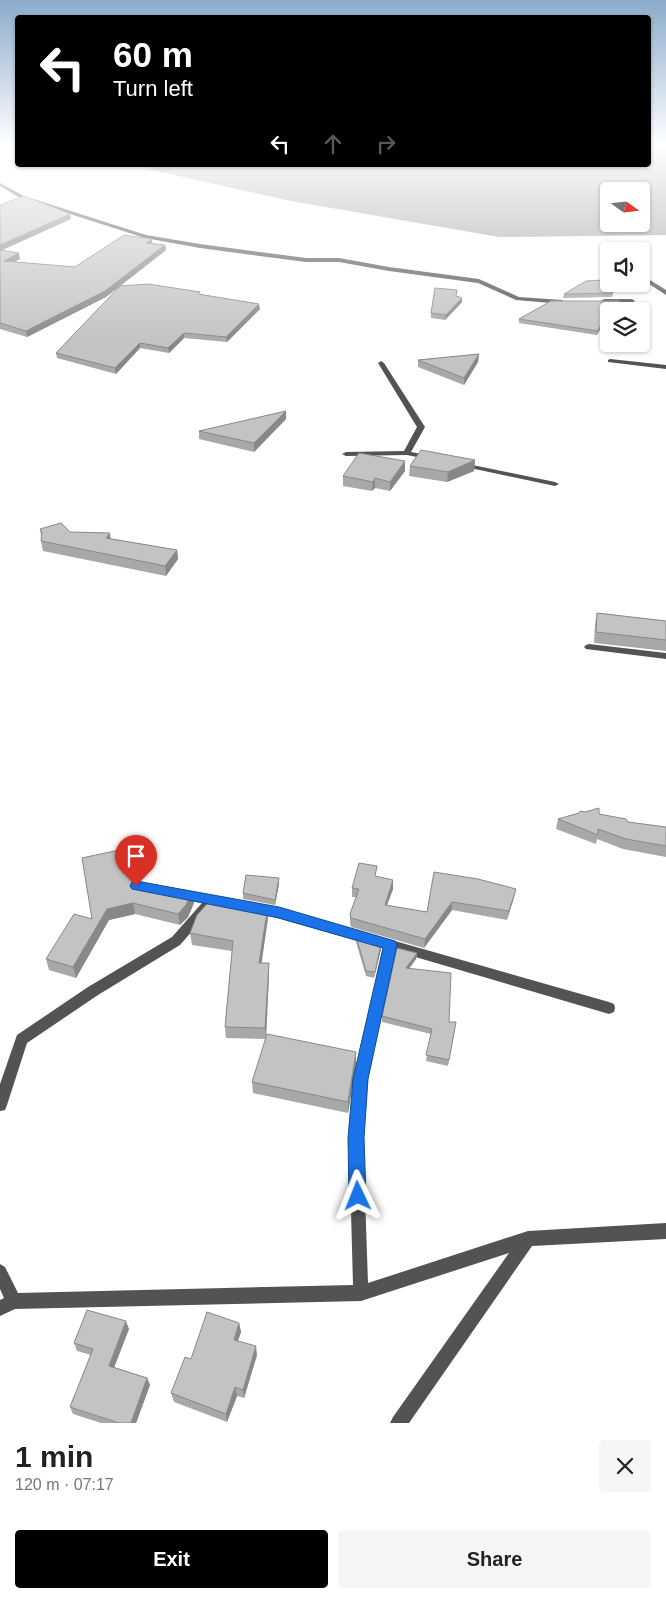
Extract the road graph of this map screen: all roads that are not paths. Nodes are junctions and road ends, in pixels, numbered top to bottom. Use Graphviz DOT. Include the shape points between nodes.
graph roads {
  1 [pos="67,211"];
  2 [pos="650,282"];
  3 [pos="666,293"];
  4 [pos="632,300"];
  5 [pos="594,301"];
  6 [pos="566,302"];
  7 [pos="610,361"];
  8 [pos="381,363"];
  9 [pos="666,367"];
  10 [pos="407,453"];
  11 [pos="346,454"];
  12 [pos="435,459"];
  13 [pos="453,463"];
  14 [pos="555,484"];
  15 [pos="589,647"];
  16 [pos="666,656"];
  17 [pos="165,891"];
  18 [pos="212,900"];
  19 [pos="390,945"];
  20 [pos="609,1008"];
  21 [pos="0,1106"];
  22 [pos="666,1231"];
  23 [pos="528,1239"];
  24 [pos="0,1272"];
  25 [pos="361,1293"];
  26 [pos="7,1305"];
  27 [pos="398,1423"];
  1 -- 6 [label="street" via="145,236 200,246 306,260 339,260 479,281 518,299"];
  2 -- 3 [label="street"];
  4 -- 5 [label="street"];
  7 -- 9 [label="street"];
  8 -- 10 [label="street" via="421,427"];
  10 -- 11 [label="street"];
  10 -- 12 [label="street"];
  13 -- 14 [label="street"];
  15 -- 16 [label="street"];
  17 -- 18 [label="street"];
  18 -- 19 [label="street" via="279,913"];
  18 -- 21 [label="street" via="176,942 22,1039"];
  19 -- 20 [label="street"];
  19 -- 25 [label="street" via="360,1079 356,1138"];
  22 -- 23 [label="street"];
  23 -- 25 [label="street"];
  23 -- 27 [label="street"];
  24 -- 26 [label="street"];
  25 -- 26 [label="street"];
}
